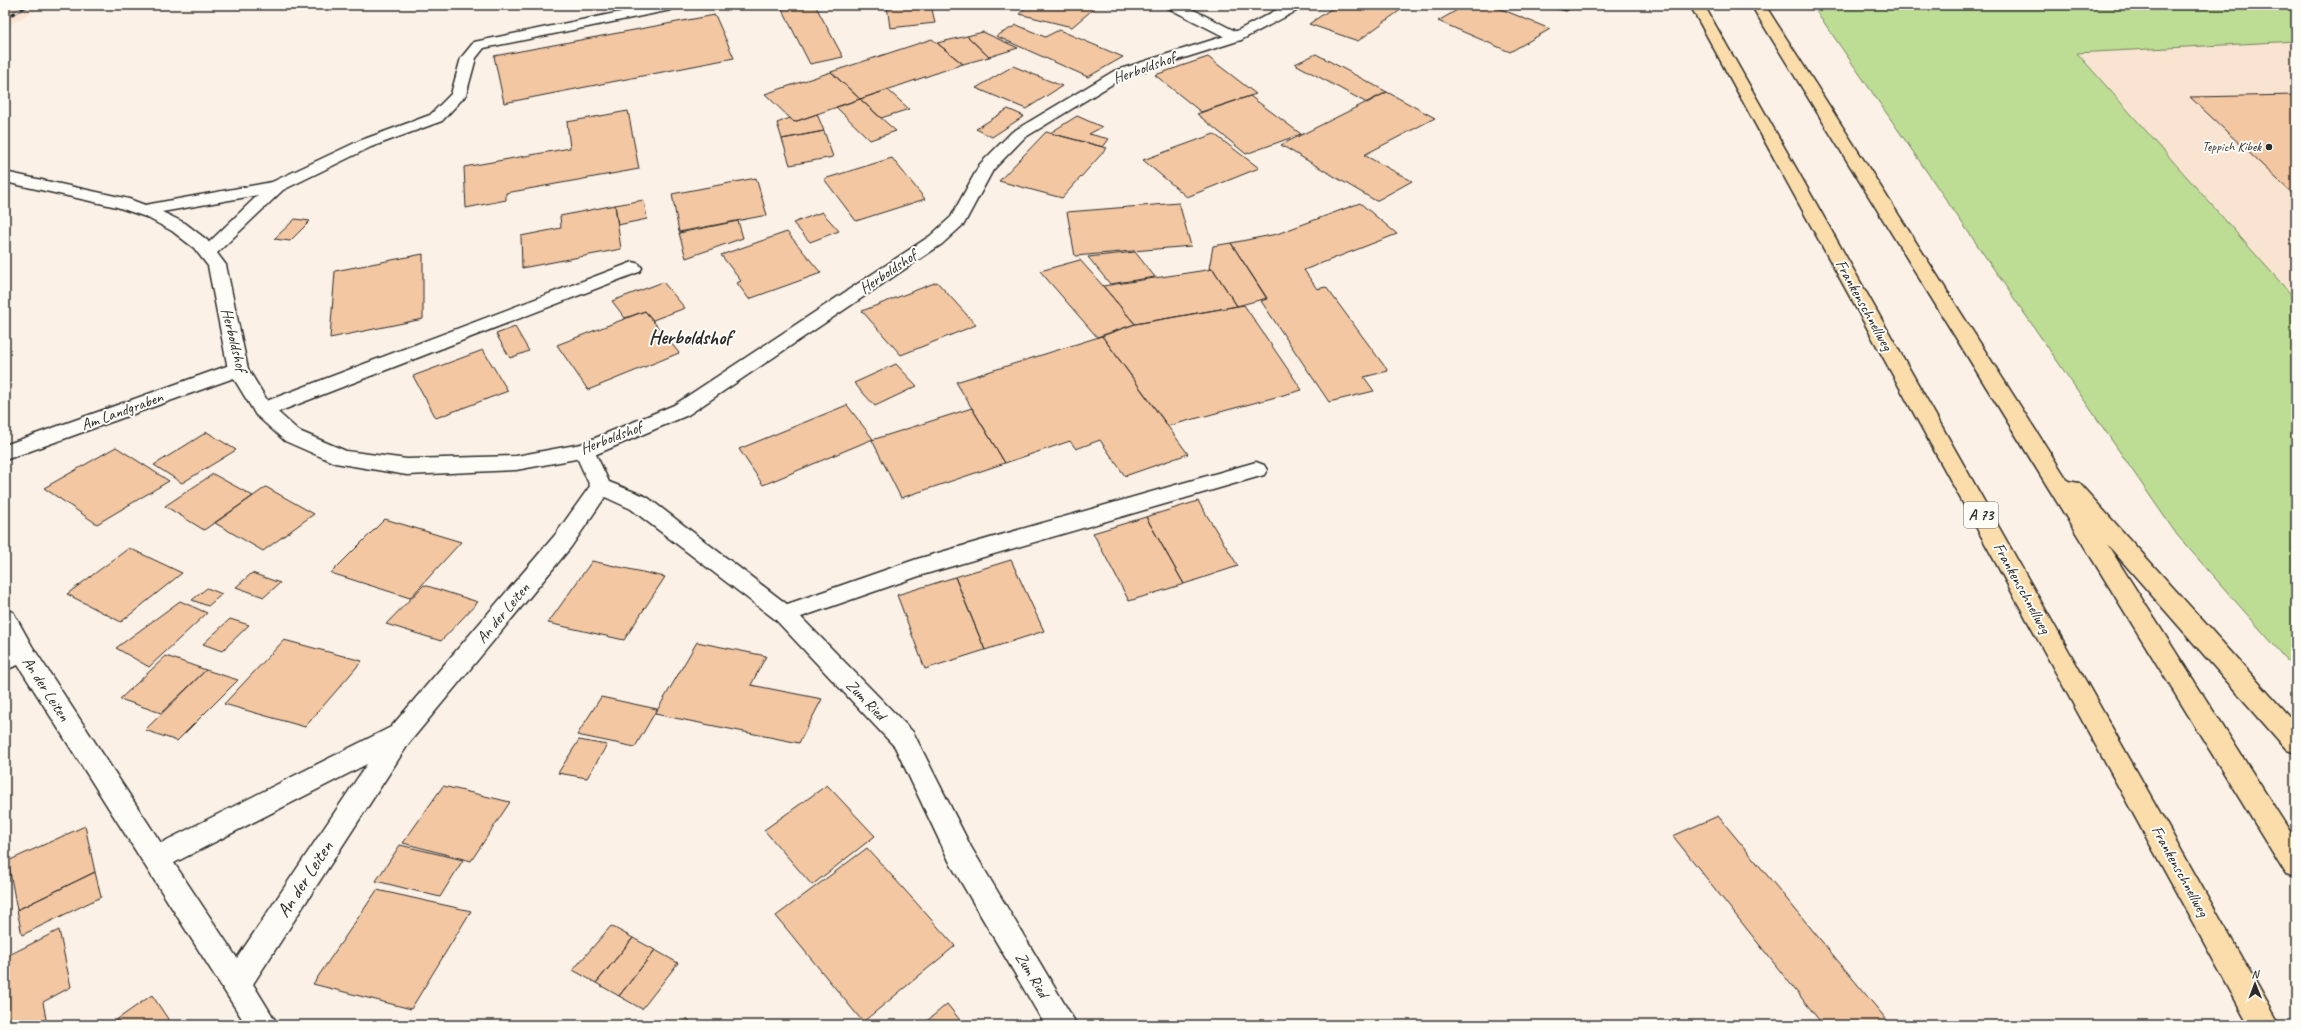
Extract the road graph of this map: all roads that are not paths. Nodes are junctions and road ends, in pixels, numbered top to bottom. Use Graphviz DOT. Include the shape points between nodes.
graph roads {
  1 [pos="1173,5"];
  2 [pos="1297,5"];
  3 [pos="1697,5"];
  4 [pos="1758,5"];
  5 [pos="670,6"];
  6 [pos="1236,37"];
  7 [pos="5,177"];
  8 [pos="277,186"];
  9 [pos="145,210"];
  10 [pos="209,250"];
  11 [pos="633,268"];
  12 [pos="238,369"];
  13 [pos="263,410"];
  14 [pos="2028,439"];
  15 [pos="585,451"];
  16 [pos="5,453"];
  17 [pos="1256,470"];
  18 [pos="601,487"];
  19 [pos="784,614"];
  20 [pos="5,619"];
  21 [pos="14,656"];
  22 [pos="400,735"];
  23 [pos="2296,742"];
  24 [pos="155,859"];
  25 [pos="2296,865"];
  26 [pos="237,983"];
  27 [pos="263,1025"];
  28 [pos="1062,1025"];
  29 [pos="2265,1025"];
  1 -- 6 [label="street"];
  2 -- 6 [label="street, Herboldshof"];
  3 -- 29 [label="highway, Frankenschnellweg / A 73"];
  4 -- 14 [label="highway"];
  5 -- 8 [label="street" via="479,45 469,58 458,95 436,118 366,144"];
  6 -- 15 [label="street, Herboldshof" via="1119,74 1018,136 986,168 958,220 936,240 681,410"];
  7 -- 9 [label="street, Herboldshof"];
  8 -- 9 [label="street"];
  8 -- 10 [label="street"];
  9 -- 10 [label="street, Herboldshof" via="169,221"];
  10 -- 12 [label="street, Herboldshof" via="218,266"];
  11 -- 13 [label="street"];
  12 -- 13 [label="street, Herboldshof"];
  12 -- 16 [label="street, Am Landgraben"];
  13 -- 15 [label="street, Herboldshof" via="292,436 342,458 407,467 516,463"];
  14 -- 23 [label="highway"];
  14 -- 25 [label="highway"];
  15 -- 18 [label="street"];
  17 -- 19 [label="street" via="917,568"];
  18 -- 19 [label="street, Zum Ried" via="639,503"];
  18 -- 22 [label="street, An der Leiten" via="563,541"];
  19 -- 28 [label="street, Zum Ried" via="904,740 961,856"];
  20 -- 21 [label="street, An der Leiten"];
  21 -- 24 [label="street, An der Leiten"];
  22 -- 24 [label="street, An der Leiten"];
  22 -- 26 [label="street, An der Leiten"];
  24 -- 26 [label="street, An der Leiten"];
  26 -- 27 [label="street, An der Leiten"];
}
